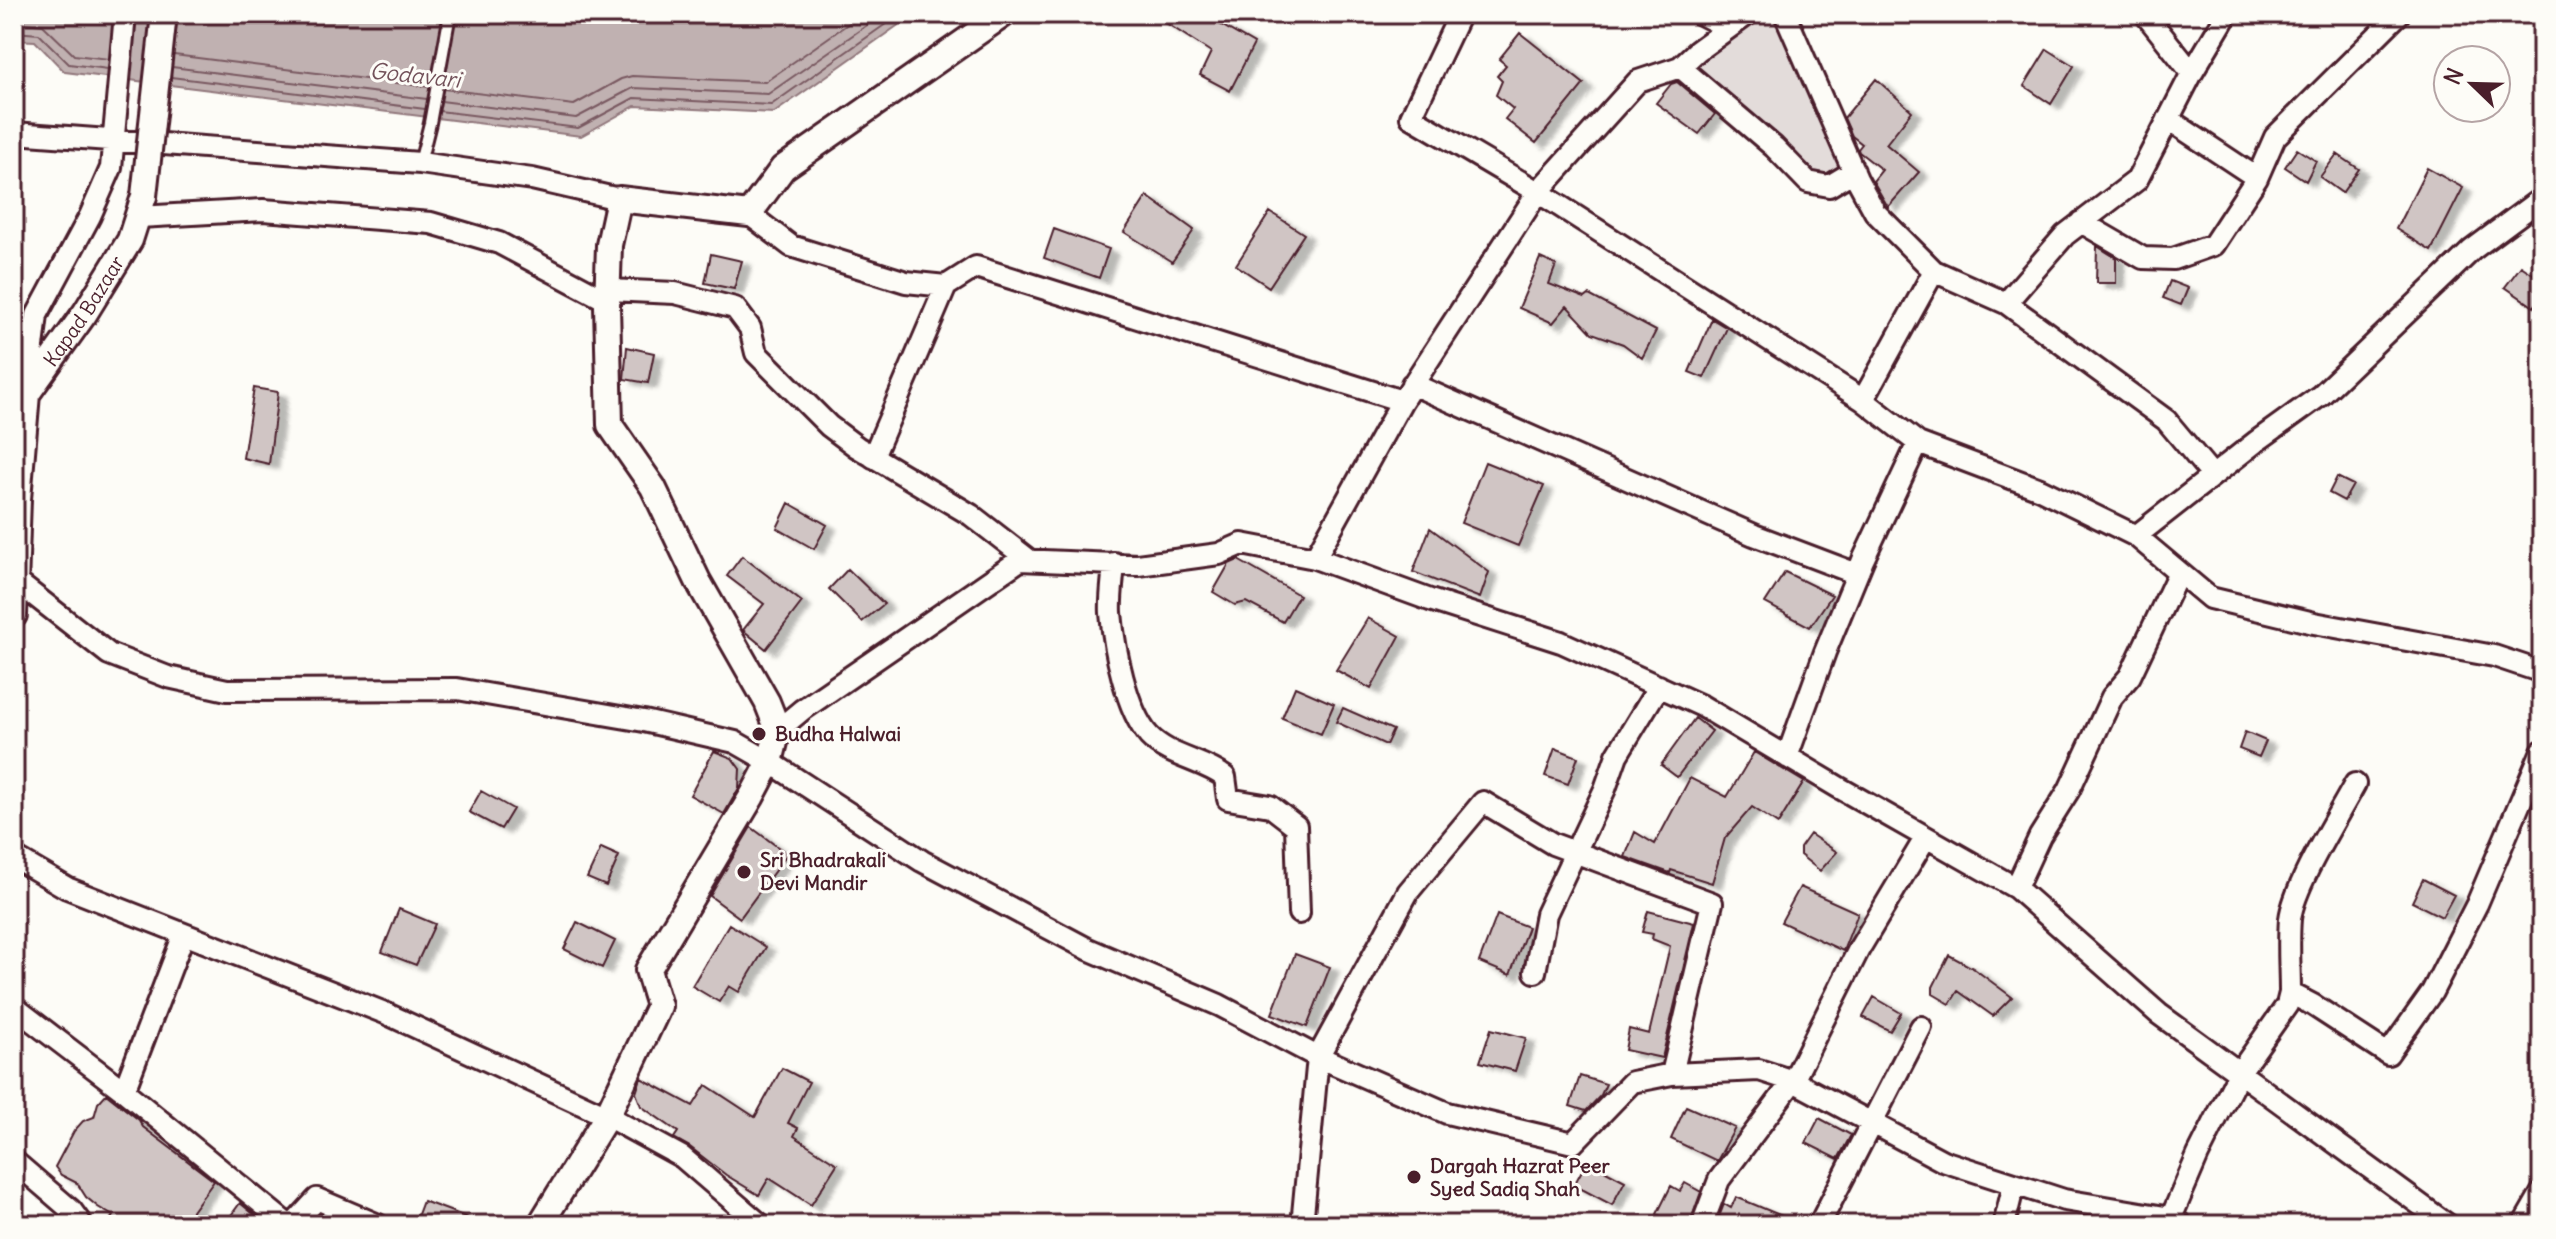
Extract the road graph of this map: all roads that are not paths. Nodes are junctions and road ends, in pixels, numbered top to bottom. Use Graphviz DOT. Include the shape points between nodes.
graph roads {
  1 [pos="125,14"];
  2 [pos="164,14"];
  3 [pos="450,14"];
  4 [pos="1004,14"];
  5 [pos="1460,14"];
  6 [pos="1701,14"];
  7 [pos="1748,14"];
  8 [pos="1785,14"];
  9 [pos="2145,14"];
  10 [pos="2227,14"];
  11 [pos="2399,14"];
  12 [pos="1728,28"];
  13 [pos="1680,67"];
  14 [pos="2192,73"];
  15 [pos="2168,119"];
  16 [pos="14,133"];
  17 [pos="112,142"];
  18 [pos="420,163"];
  19 [pos="1854,171"];
  20 [pos="2257,178"];
  21 [pos="1538,192"];
  22 [pos="2542,198"];
  23 [pos="619,199"];
  24 [pos="141,206"];
  25 [pos="749,214"];
  26 [pos="2081,222"];
  27 [pos="1934,271"];
  28 [pos="946,286"];
  29 [pos="609,296"];
  30 [pos="2006,303"];
  31 [pos="1407,392"];
  32 [pos="27,394"];
  33 [pos="1863,400"];
  34 [pos="1918,443"];
  35 [pos="873,457"];
  36 [pos="2212,475"];
  37 [pos="2136,536"];
  38 [pos="1315,558"];
  39 [pos="1029,560"];
  40 [pos="1114,563"];
  41 [pos="2179,572"];
  42 [pos="1857,574"];
  43 [pos="16,581"];
  44 [pos="14,615"];
  45 [pos="2542,672"];
  46 [pos="1659,686"];
  47 [pos="778,730"];
  48 [pos="2542,751"];
  49 [pos="1787,757"];
  50 [pos="770,762"];
  51 [pos="2355,784"];
  52 [pos="1926,837"];
  53 [pos="1574,852"];
  54 [pos="14,857"];
  55 [pos="2016,888"];
  56 [pos="1299,913"];
  57 [pos="184,934"];
  58 [pos="1535,972"];
  59 [pos="2290,993"];
  60 [pos="14,1007"];
  61 [pos="1921,1027"];
  62 [pos="1318,1057"];
  63 [pos="2239,1073"];
  64 [pos="1672,1074"];
  65 [pos="1793,1081"];
  66 [pos="124,1091"];
  67 [pos="607,1116"];
  68 [pos="1870,1124"];
  69 [pos="14,1161"];
  70 [pos="2014,1184"];
  71 [pos="2542,1192"];
  72 [pos="2163,1221"];
  73 [pos="82,1225"];
  74 [pos="290,1225"];
  75 [pos="378,1225"];
  76 [pos="540,1225"];
  77 [pos="761,1225"];
  78 [pos="1302,1225"];
  79 [pos="1702,1225"];
  80 [pos="1819,1225"];
  81 [pos="2004,1225"];
  82 [pos="2448,1225"];
  83 [pos="2523,1225"];
  1 -- 17 [label="street"];
  2 -- 24 [label="street, Kapad Bazaar, bridge"];
  3 -- 18 [label="lane"];
  4 -- 25 [label="street" via="783,168"];
  5 -- 21 [label="street" via="1411,117"];
  6 -- 12 [label="street"];
  7 -- 12 [label="street"];
  8 -- 19 [label="street"];
  9 -- 14 [label="street"];
  10 -- 14 [label="street"];
  11 -- 20 [label="street" via="2275,137"];
  12 -- 13 [label="street"];
  13 -- 19 [label="street" via="1808,182 1829,186"];
  13 -- 21 [label="street" via="1638,81"];
  14 -- 15 [label="street"];
  15 -- 20 [label="street"];
  15 -- 26 [label="street" via="2137,180"];
  16 -- 17 [label="street"];
  17 -- 18 [label="street"];
  17 -- 32 [label="street" via="111,168 37,315"];
  18 -- 23 [label="street" via="532,179"];
  19 -- 27 [label="street" via="1875,212"];
  20 -- 26 [label="street" via="2213,245 2173,259 2143,258"];
  21 -- 31 [label="street"];
  21 -- 33 [label="street"];
  22 -- 36 [label="street" via="2472,250 2321,395"];
  23 -- 25 [label="street"];
  23 -- 29 [label="street" via="609,245"];
  24 -- 29 [label="street" via="431,223 499,243"];
  24 -- 32 [label="street, Kapad Bazaar" via="130,240"];
  25 -- 28 [label="street" via="791,246 906,282"];
  26 -- 30 [label="street"];
  27 -- 30 [label="street"];
  27 -- 33 [label="street"];
  28 -- 31 [label="street" via="976,267"];
  28 -- 35 [label="street"];
  29 -- 35 [label="street" via="675,293 735,308 750,328 756,353 829,426"];
  29 -- 47 [label="street" via="610,425 653,487"];
  30 -- 36 [label="street" via="2166,420"];
  31 -- 38 [label="street"];
  31 -- 42 [label="street"];
  32 -- 43 [label="street"];
  33 -- 34 [label="street"];
  34 -- 37 [label="street" via="2040,489"];
  34 -- 42 [label="street"];
  35 -- 39 [label="street" via="971,515"];
  36 -- 37 [label="street"];
  37 -- 41 [label="street"];
  38 -- 40 [label="street" via="1242,544 1219,554 1138,565"];
  38 -- 46 [label="street" via="1561,642"];
  39 -- 40 [label="street"];
  39 -- 47 [label="street" via="1020,560"];
  40 -- 56 [label="street" via="1111,611 1132,706 1149,736 1225,777 1228,799 1270,806 1296,826"];
  41 -- 45 [label="street" via="2210,598 2494,656"];
  41 -- 55 [label="street" via="2130,676 2112,697"];
  42 -- 49 [label="street"];
  43 -- 44 [label="street"];
  43 -- 50 [label="street" via="109,654 168,677 227,690 457,689 735,742"];
  46 -- 49 [label="street"];
  46 -- 53 [label="street" via="1617,755"];
  47 -- 50 [label="street"];
  48 -- 59 [label="street" via="2477,904 2432,992 2388,1054"];
  49 -- 52 [label="street"];
  50 -- 62 [label="street" via="922,861 1088,949 1219,1005"];
  50 -- 67 [label="street" via="648,970 659,1006"];
  51 -- 59 [label="street" via="2293,906"];
  52 -- 55 [label="street"];
  52 -- 65 [label="street" via="1859,949"];
  53 -- 58 [label="street" via="1546,914"];
  53 -- 62 [label="street" via="1483,802 1408,892"];
  53 -- 64 [label="street" via="1712,903"];
  54 -- 57 [label="street" via="67,888"];
  55 -- 63 [label="street" via="2159,1014"];
  57 -- 66 [label="street"];
  57 -- 67 [label="street" via="385,1013"];
  59 -- 63 [label="street"];
  60 -- 66 [label="street"];
  61 -- 68 [label="street"];
  62 -- 64 [label="street" via="1447,1113 1573,1143 1632,1082"];
  62 -- 78 [label="street"];
  63 -- 72 [label="street"];
  63 -- 82 [label="street"];
  64 -- 65 [label="street" via="1759,1070"];
  65 -- 68 [label="street"];
  65 -- 79 [label="street" via="1719,1180"];
  66 -- 74 [label="street"];
  67 -- 76 [label="street"];
  67 -- 77 [label="street" via="682,1157"];
  68 -- 70 [label="street" via="1943,1161"];
  68 -- 80 [label="street"];
  69 -- 73 [label="street"];
  70 -- 72 [label="street"];
  70 -- 81 [label="street"];
  71 -- 83 [label="street"];
  74 -- 75 [label="street" via="317,1199"];
}
